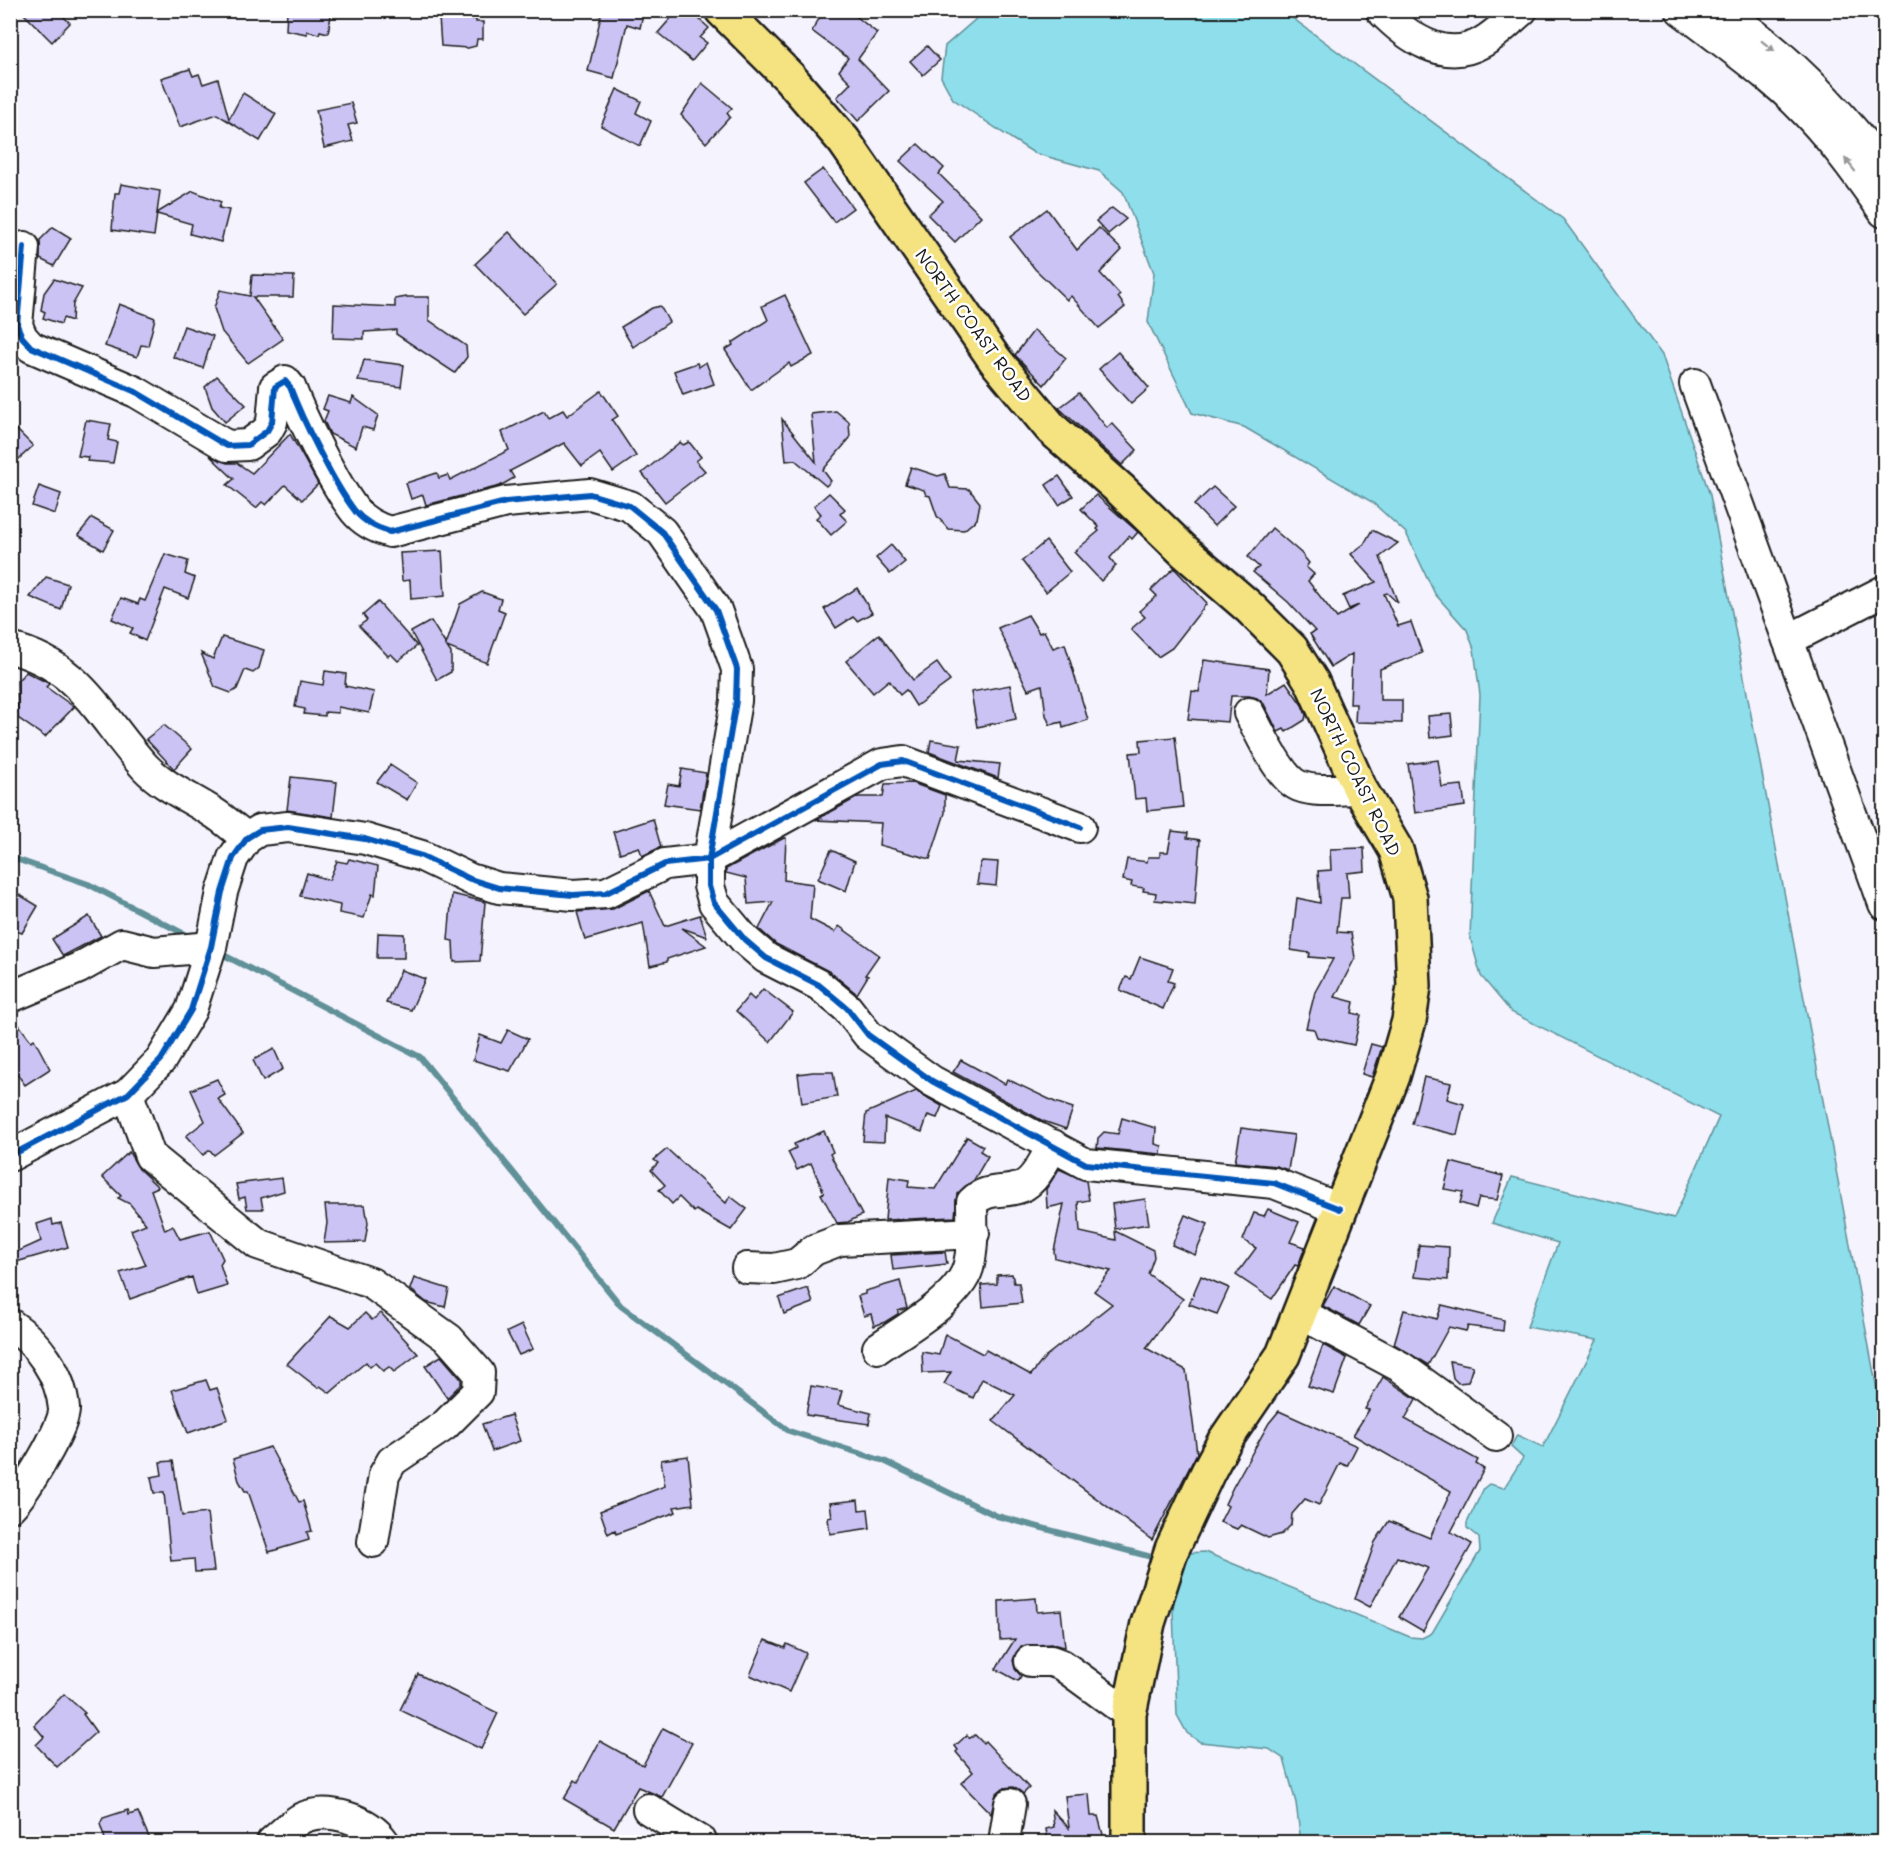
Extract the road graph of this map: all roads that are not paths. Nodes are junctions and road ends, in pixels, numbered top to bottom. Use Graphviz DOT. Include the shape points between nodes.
graph roads {
  1 [pos="722,10"];
  2 [pos="1381,10"];
  3 [pos="1521,10"];
  4 [pos="1681,10"];
  5 [pos="1721,10"];
  6 [pos="1884,169"];
  7 [pos="1884,212"];
  8 [pos="24,247"];
  9 [pos="14,324"];
  10 [pos="1695,384"];
  11 [pos="1884,591"];
  12 [pos="1788,640"];
  13 [pos="10,648"];
  14 [pos="1249,713"];
  15 [pos="1360,789"];
  16 [pos="1080,826"];
  17 [pos="247,838"];
  18 [pos="709,859"];
  19 [pos="1884,903"];
  20 [pos="211,947"];
  21 [pos="13,996"];
  22 [pos="128,1094"];
  23 [pos="1053,1145"];
  24 [pos="10,1156"];
  25 [pos="1340,1209"];
  26 [pos="974,1233"];
  27 [pos="747,1268"];
  28 [pos="1300,1313"];
  29 [pos="10,1324"];
  30 [pos="878,1348"];
  31 [pos="1496,1436"];
  32 [pos="10,1507"];
  33 [pos="373,1542"];
  34 [pos="1030,1661"];
  35 [pos="1129,1714"];
  36 [pos="1010,1804"];
  37 [pos="648,1809"];
  38 [pos="272,1842"];
  39 [pos="384,1842"];
  40 [pos="702,1842"];
  41 [pos="1004,1842"];
  42 [pos="1128,1842"];
  1 -- 15 [label="main road, NORTH COAST ROAD" via="789,77 844,141 995,360 1051,428 1292,650 1312,682"];
  2 -- 3 [label="street" via="1423,44 1448,51 1482,43"];
  7 -- 4 [label="street, one-way" via="1846,160 1792,99"];
  5 -- 6 [label="street, one-way" via="1792,66 1845,120"];
  8 -- 9 [label="street"];
  9 -- 18 [label="street" via="31,347 136,392 227,446 248,445 267,431 272,422 275,387 285,381 355,511 371,526 390,532 506,502 590,494 630,506 662,532 716,610 737,669 736,701"];
  10 -- 12 [label="street"];
  11 -- 12 [label="street"];
  12 -- 19 [label="street"];
  13 -- 17 [label="street" via="32,654 74,680 146,767 169,787 216,814"];
  14 -- 15 [label="street" via="1292,782 1312,789"];
  15 -- 25 [label="main road, NORTH COAST ROAD" via="1396,850 1410,898 1414,987 1402,1051"];
  16 -- 18 [label="street" via="903,760 882,764"];
  17 -- 18 [label="street" via="260,830 288,826 365,839 422,856 499,888 573,896 606,893 665,864"];
  17 -- 20 [label="street" via="233,858"];
  18 -- 23 [label="street" via="709,886 714,903 766,958 819,985 847,1008 868,1035 932,1081"];
  20 -- 21 [label="street" via="154,952 122,944"];
  20 -- 22 [label="street" via="191,1010 178,1034 161,1060"];
  22 -- 24 [label="street"];
  22 -- 33 [label="street" via="150,1156 258,1244 371,1284 449,1339 479,1372 478,1392 444,1426 392,1461 384,1475"];
  23 -- 25 [label="street" via="1086,1164 1274,1183"];
  23 -- 26 [label="street" via="1032,1180 1021,1188 980,1194 972,1202"];
  25 -- 28 [label="main road, NORTH COAST ROAD"];
  26 -- 27 [label="street" via="840,1240 814,1250 797,1264 774,1269"];
  26 -- 30 [label="street" via="968,1270 945,1302"];
  28 -- 31 [label="street" via="1401,1367"];
  28 -- 35 [label="main road, NORTH COAST ROAD" via="1283,1355 1224,1442 1168,1562 1148,1623"];
  29 -- 32 [label="street" via="25,1334 46,1359 64,1411 56,1434"];
  34 -- 35 [label="street" via="1062,1665"];
  35 -- 42 [label="main road, NORTH COAST ROAD"];
  36 -- 41 [label="street"];
  37 -- 40 [label="street"];
  38 -- 39 [label="street" via="303,1818 342,1814 378,1834"];
}
